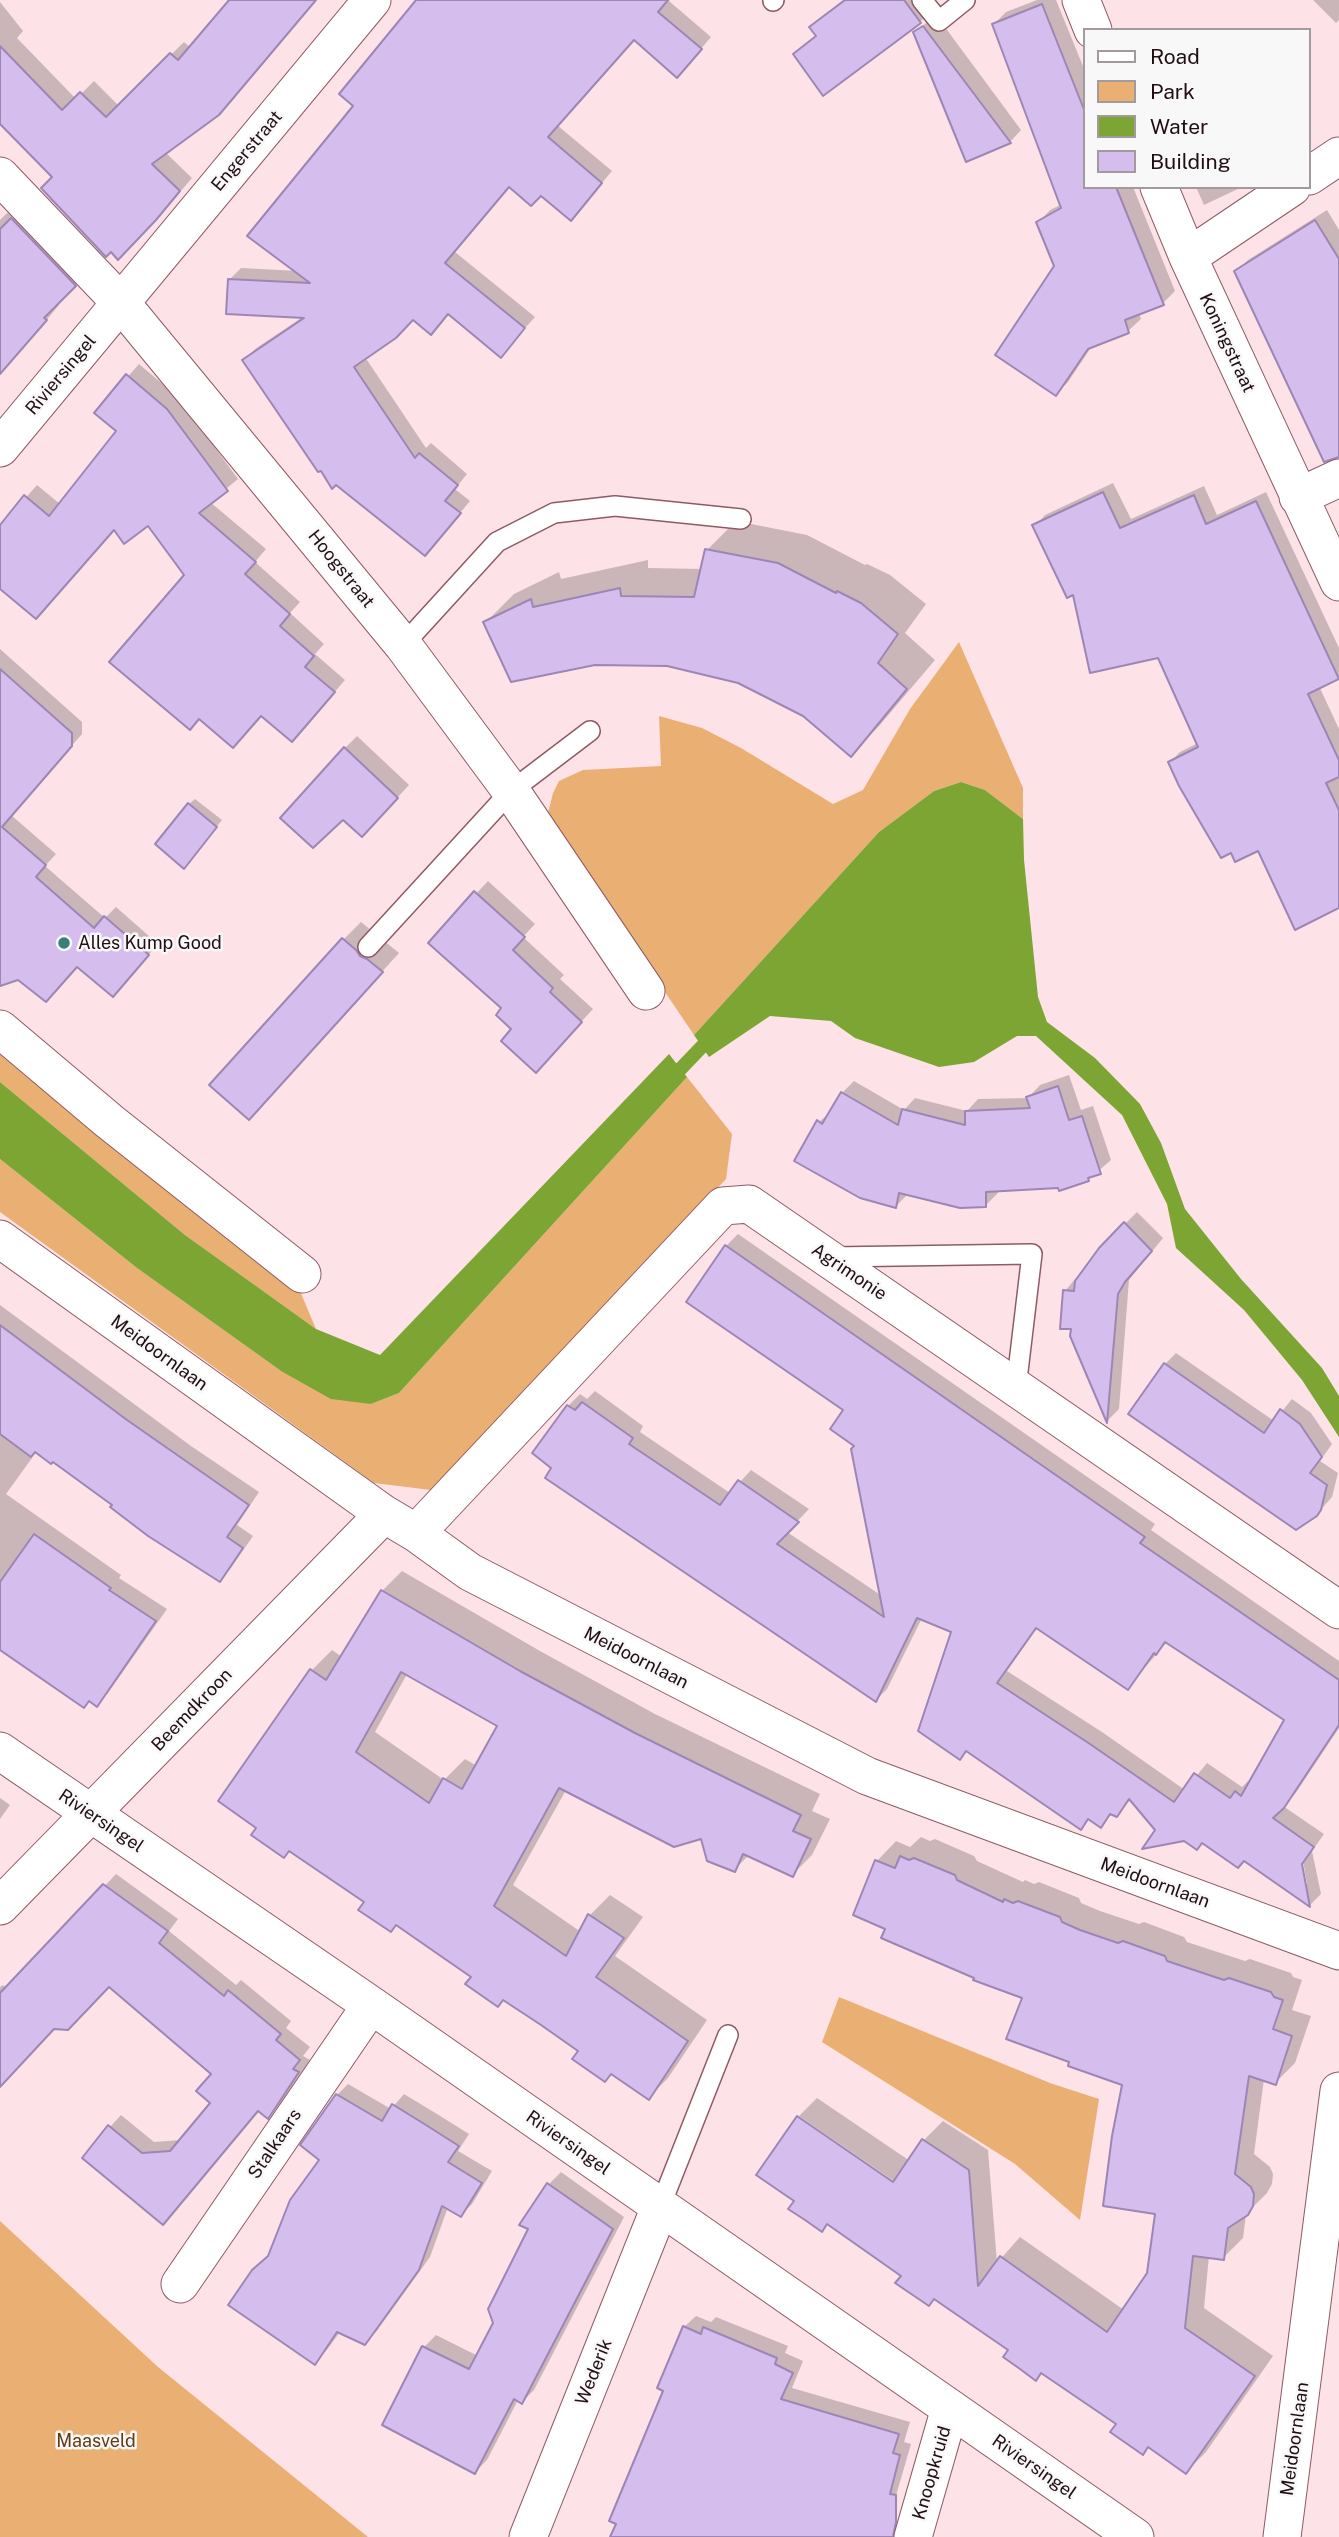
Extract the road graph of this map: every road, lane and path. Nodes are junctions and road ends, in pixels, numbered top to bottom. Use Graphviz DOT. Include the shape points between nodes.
graph roads {
  1 [pos="372,0"];
  2 [pos="922,0"];
  3 [pos="965,0"];
  4 [pos="1081,0"];
  5 [pos="1092,28"];
  6 [pos="1339,156"];
  7 [pos="1311,175"];
  8 [pos="0,176"];
  9 [pos="1160,189"];
  10 [pos="1289,189"];
  11 [pos="1188,257"];
  12 [pos="121,303"];
  13 [pos="0,448"];
  14 [pos="1339,478"];
  15 [pos="1298,497"];
  16 [pos="741,519"];
  17 [pos="1339,582"];
  18 [pos="403,645"];
  19 [pos="590,731"];
  20 [pos="511,791"];
  21 [pos="368,947"];
  22 [pos="646,991"];
  23 [pos="0,1029"];
  24 [pos="0,1239"];
  25 [pos="827,1257"];
  26 [pos="302,1274"];
  27 [pos="1016,1388"];
  28 [pos="384,1514"];
  29 [pos="416,1533"];
  30 [pos="1339,1610"];
  31 [pos="0,1751"];
  32 [pos="90,1814"];
  33 [pos="0,1906"];
  34 [pos="1339,1951"];
  35 [pos="371,2005"];
  36 [pos="728,2035"];
  37 [pos="1339,2091"];
  38 [pos="660,2207"];
  39 [pos="180,2284"];
  40 [pos="950,2408"];
  41 [pos="528,2537"];
  42 [pos="913,2537"];
  43 [pos="1135,2537"];
  44 [pos="1282,2537"];
  1 -- 12 [label="street, Engerstraat"];
  2 -- 3 [label="lane" via="939,21"];
  4 -- 5 [label="street"];
  6 -- 7 [label="street"];
  8 -- 12 [label="street, Hoogstraat"];
  9 -- 11 [label="street, Koningstraat"];
  10 -- 11 [label="street"];
  11 -- 15 [label="street, Koningstraat"];
  12 -- 13 [label="street, Riviersingel"];
  12 -- 18 [label="street, Hoogstraat"];
  14 -- 15 [label="street"];
  15 -- 17 [label="street, Koningstraat"];
  16 -- 18 [label="lane" via="615,506 554,513 497,542"];
  18 -- 20 [label="street, Hoogstraat"];
  19 -- 20 [label="lane"];
  20 -- 21 [label="lane"];
  20 -- 22 [label="street, Hoogstraat"];
  23 -- 26 [label="street"];
  24 -- 28 [label="street, Meidoornlaan"];
  25 -- 27 [label="street, Agrimonie"];
  25 -- 27 [label="lane" via="1032,1254"];
  25 -- 29 [label="street, Agrimonie" via="749,1204 723,1206"];
  27 -- 30 [label="street, Agrimonie"];
  28 -- 29 [label="street, Meidoornlaan"];
  28 -- 32 [label="street, Beemdkroon"];
  29 -- 34 [label="street, Meidoornlaan" via="470,1572 867,1776"];
  31 -- 32 [label="street, Riviersingel"];
  32 -- 33 [label="street, Beemdkroon"];
  32 -- 35 [label="street, Riviersingel"];
  35 -- 38 [label="street, Riviersingel"];
  35 -- 39 [label="street, Stalkaars"];
  36 -- 38 [label="lane"];
  37 -- 44 [label="street, Meidoornlaan"];
  38 -- 40 [label="street, Riviersingel"];
  38 -- 41 [label="street, Wederik"];
  40 -- 42 [label="street, Knoopkruid"];
  40 -- 43 [label="street, Riviersingel"];
}
